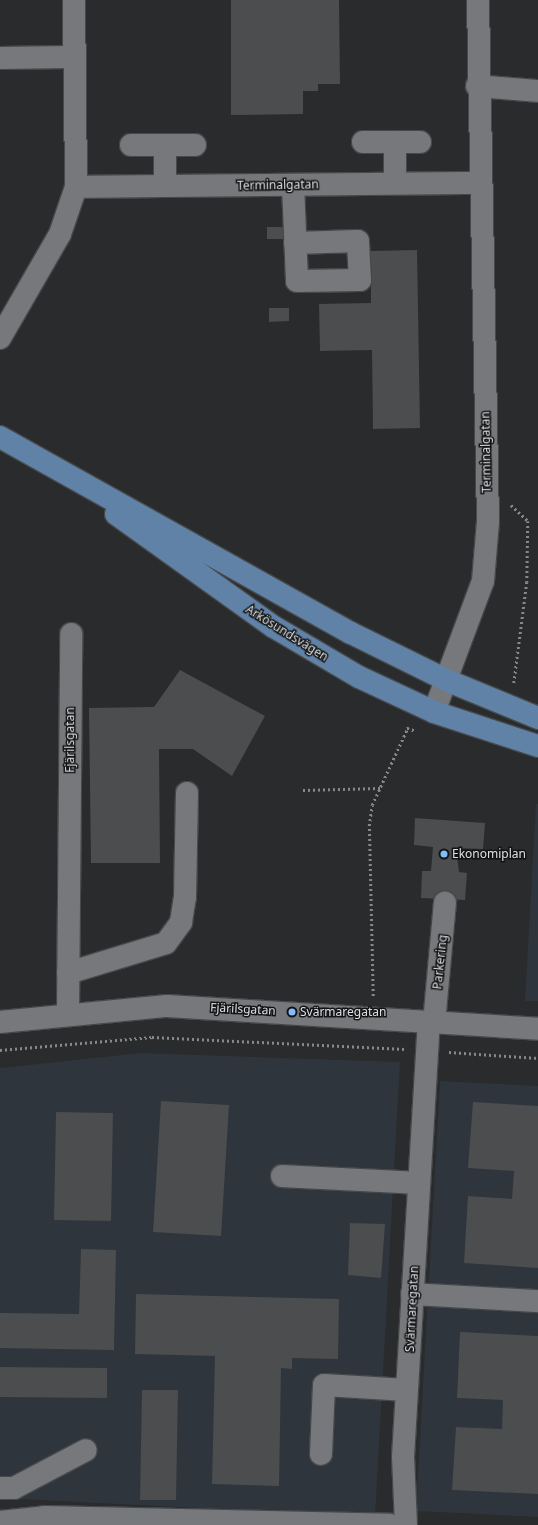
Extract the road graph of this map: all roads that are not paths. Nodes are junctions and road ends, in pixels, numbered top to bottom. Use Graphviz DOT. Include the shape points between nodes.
graph roads {
  1 [pos="74,0"];
  2 [pos="478,0"];
  3 [pos="75,57"];
  4 [pos="0,58"];
  5 [pos="477,86"];
  6 [pos="538,91"];
  7 [pos="363,142"];
  8 [pos="394,142"];
  9 [pos="420,142"];
  10 [pos="131,145"];
  11 [pos="165,145"];
  12 [pos="195,145"];
  13 [pos="395,182"];
  14 [pos="479,183"];
  15 [pos="293,185"];
  16 [pos="165,186"];
  17 [pos="76,187"];
  18 [pos="295,244"];
  19 [pos="0,338"];
  20 [pos="0,437"];
  21 [pos="61,472"];
  22 [pos="71,634"];
  23 [pos="446,680"];
  24 [pos="426,709"];
  25 [pos="538,718"];
  26 [pos="538,746"];
  27 [pos="187,793"];
  28 [pos="446,902"];
  29 [pos="68,973"];
  30 [pos="68,1013"];
  31 [pos="0,1022"];
  32 [pos="431,1022"];
  33 [pos="538,1029"];
  34 [pos="282,1176"];
  35 [pos="419,1183"];
  36 [pos="412,1294"];
  37 [pos="538,1301"];
  38 [pos="407,1390"];
  39 [pos="86,1450"];
  40 [pos="321,1454"];
  41 [pos="0,1488"];
  42 [pos="0,1522"];
  43 [pos="390,1525"];
  44 [pos="406,1525"];
  1 -- 3 [label="street"];
  2 -- 5 [label="street, Terminalgatan"];
  3 -- 4 [label="street"];
  3 -- 17 [label="street"];
  5 -- 6 [label="street"];
  5 -- 14 [label="street, Terminalgatan"];
  7 -- 8 [label="street"];
  8 -- 9 [label="street"];
  8 -- 13 [label="street"];
  10 -- 11 [label="street"];
  11 -- 12 [label="street"];
  11 -- 16 [label="street"];
  13 -- 14 [label="street, Terminalgatan"];
  13 -- 15 [label="street, Terminalgatan"];
  14 -- 23 [label="street, Terminalgatan" via="487,491 483,581"];
  15 -- 16 [label="street, Terminalgatan"];
  15 -- 18 [label="street"];
  16 -- 17 [label="street, Terminalgatan"];
  17 -- 19 [label="street" via="60,234"];
  20 -- 21 [label="main road, Arkösundsvägen"];
  21 -- 23 [label="main road, Arkösundsvägen" via="351,632"];
  21 -- 24 [label="main road, Arkösundsvägen" via="274,627"];
  22 -- 29 [label="street, Fjärilsgatan"];
  23 -- 24 [label="street, Terminalgatan"];
  23 -- 25 [label="main road, Arkösundsvägen"];
  24 -- 26 [label="main road, Arkösundsvägen"];
  27 -- 29 [label="street" via="185,897 181,922 166,943"];
  28 -- 32 [label="street, Parkering"];
  29 -- 30 [label="street, Fjärilsgatan"];
  30 -- 31 [label="street, Fjärilsgatan"];
  30 -- 32 [label="street, Fjärilsgatan" via="167,1006"];
  32 -- 33 [label="street, Fjärilsgatan"];
  32 -- 35 [label="street, Svärmaregatan" via="426,1050"];
  34 -- 35 [label="street"];
  35 -- 36 [label="street, Svärmaregatan"];
  36 -- 37 [label="street"];
  36 -- 38 [label="street, Svärmaregatan"];
  38 -- 40 [label="street" via="324,1385"];
  38 -- 44 [label="street, Svärmaregatan" via="403,1457"];
  39 -- 41 [label="street" via="14,1488"];
  42 -- 43 [label="street" via="46,1517"];
}
